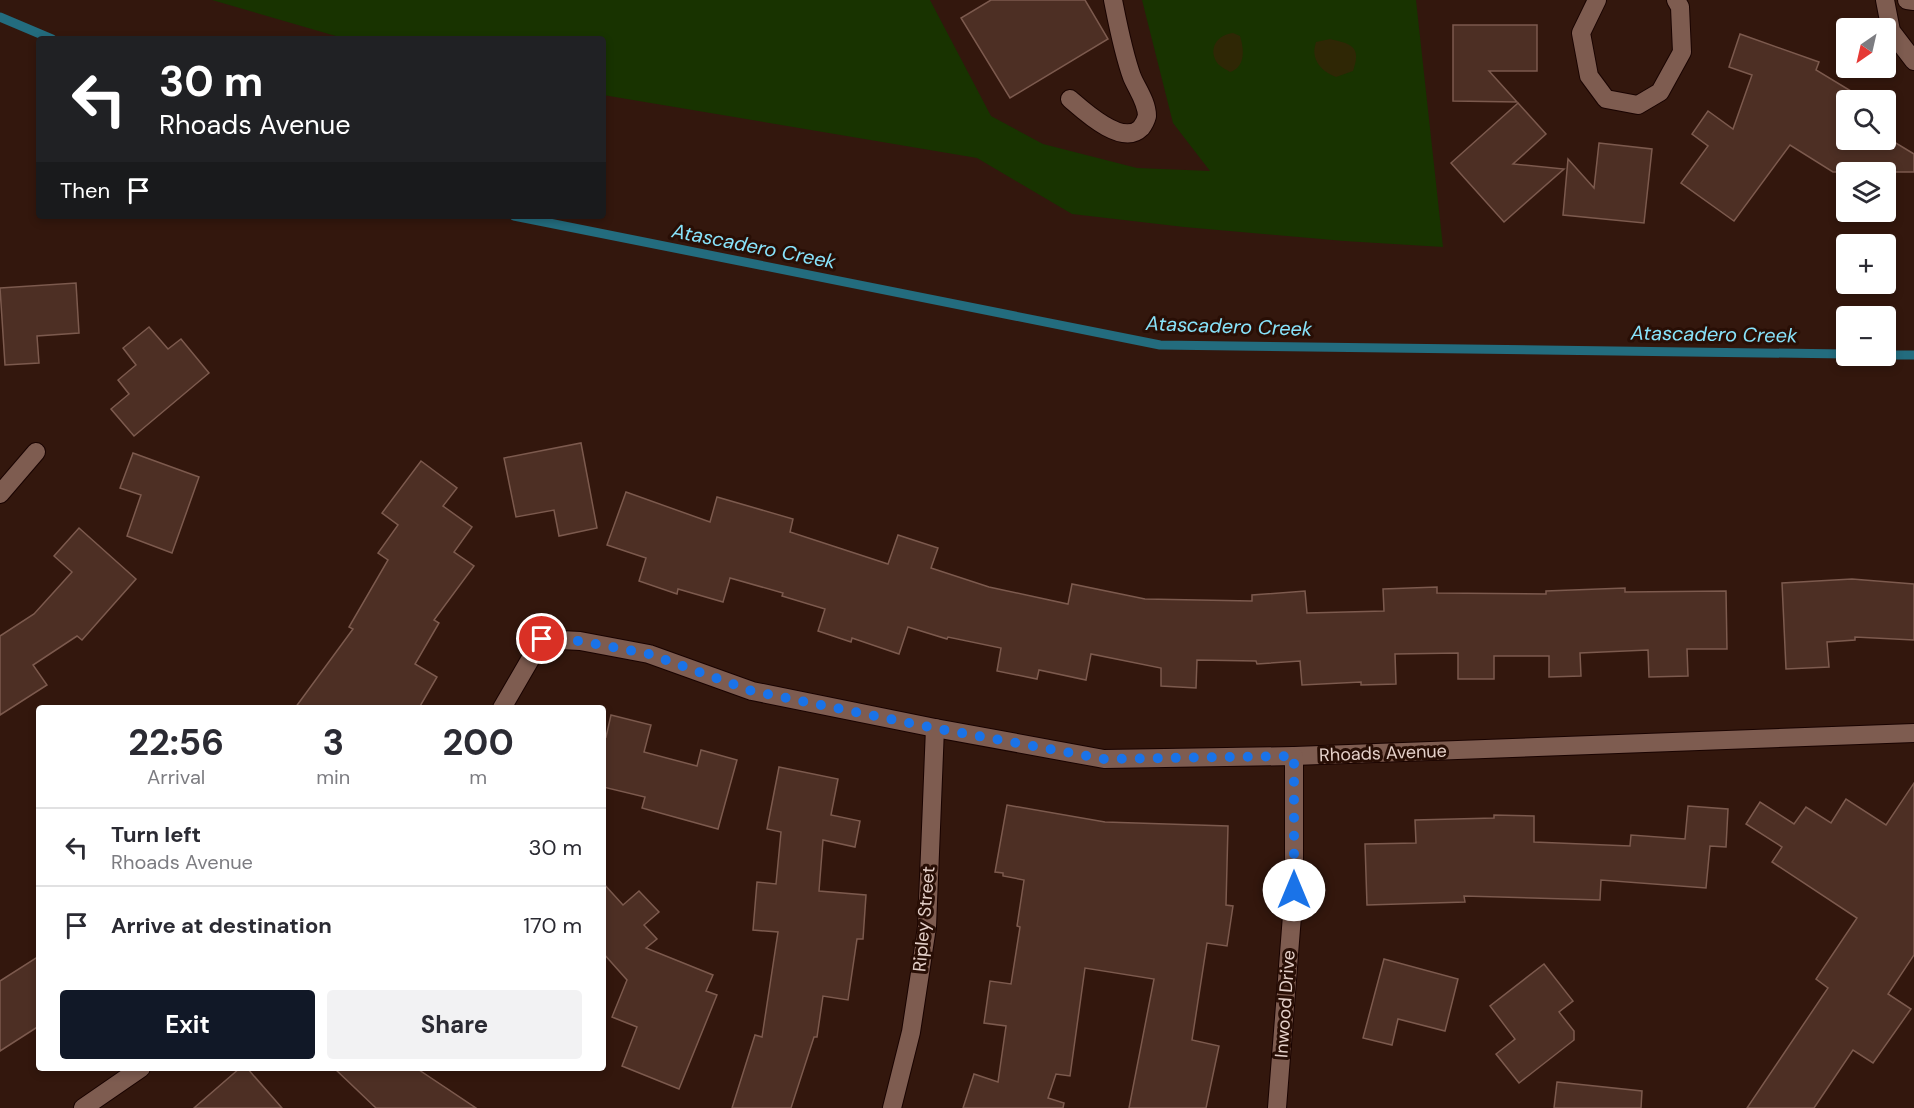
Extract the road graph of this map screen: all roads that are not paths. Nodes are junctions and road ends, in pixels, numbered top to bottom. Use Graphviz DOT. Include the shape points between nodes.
graph roads {
  1 [pos="1113,0"];
  2 [pos="1597,0"];
  3 [pos="1676,0"];
  4 [pos="1885,0"];
  5 [pos="1907,0"];
  6 [pos="1914,1"];
  7 [pos="1914,62"];
  8 [pos="1070,99"];
  9 [pos="36,452"];
  10 [pos="0,494"];
  11 [pos="504,705"];
  12 [pos="934,728"];
  13 [pos="1914,733"];
  14 [pos="1294,756"];
  15 [pos="137,1071"];
  16 [pos="84,1108"];
  17 [pos="892,1108"];
  18 [pos="1277,1108"];
  1 -- 8 [label="street" via="1131,75 1144,102 1144,124 1127,134 1116,131"];
  2 -- 3 [label="street" via="1581,33 1589,76 1606,99 1638,105 1660,92 1682,52 1680,7"];
  4 -- 7 [label="street" via="1892,32"];
  5 -- 6 [label="street"];
  9 -- 10 [label="street"];
  11 -- 12 [label="street, Rhoads Avenue" via="542,639 580,641 649,654 752,691"];
  12 -- 14 [label="street, Rhoads Avenue" via="1104,759"];
  12 -- 17 [label="street, Ripley Street" via="927,927 911,1032"];
  13 -- 14 [label="street, Rhoads Avenue"];
  14 -- 18 [label="street, Inwood Drive" via="1294,890"];
  15 -- 16 [label="street"];
}
